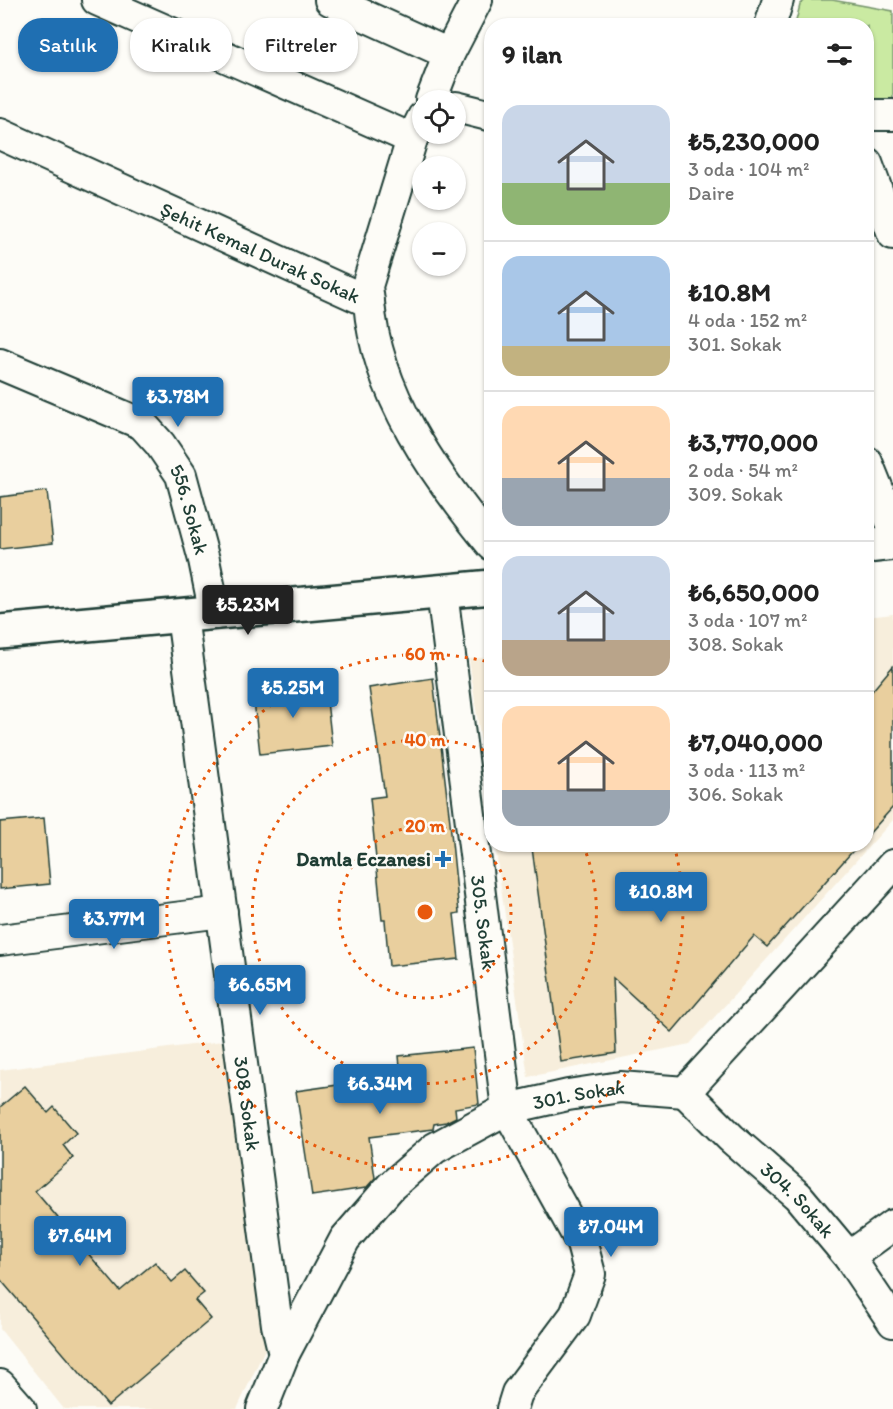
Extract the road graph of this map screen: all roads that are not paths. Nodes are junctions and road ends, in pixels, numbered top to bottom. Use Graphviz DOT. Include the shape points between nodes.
graph roads {
  1 [pos="97,0"];
  2 [pos="330,0"];
  3 [pos="477,0"];
  4 [pos="778,0"];
  5 [pos="772,18"];
  6 [pos="449,54"];
  7 [pos="435,90"];
  8 [pos="466,110"];
  9 [pos="484,114"];
  10 [pos="874,115"];
  11 [pos="893,116"];
  12 [pos="412,126"];
  13 [pos="0,134"];
  14 [pos="413,144"];
  15 [pos="874,183"];
  16 [pos="893,234"];
  17 [pos="369,302"];
  18 [pos="0,364"];
  19 [pos="874,480"];
  20 [pos="893,527"];
  21 [pos="484,534"];
  22 [pos="893,543"];
  23 [pos="874,545"];
  24 [pos="484,588"];
  25 [pos="442,592"];
  26 [pos="214,614"];
  27 [pos="182,616"];
  28 [pos="0,632"];
  29 [pos="893,864"];
  30 [pos="222,912"];
  31 [pos="0,940"];
  32 [pos="685,1092"];
  33 [pos="507,1109"];
  34 [pos="893,1225"];
  35 [pos="849,1257"];
  36 [pos="893,1322"];
  37 [pos="284,1354"];
  38 [pos="0,1385"];
  39 [pos="21,1409"];
  40 [pos="262,1409"];
  41 [pos="512,1409"];
  1 -- 12 [label="street"];
  2 -- 6 [label="street"];
  3 -- 6 [label="street"];
  4 -- 5 [label="street"];
  6 -- 7 [label="street"];
  8 -- 9 [label="street"];
  10 -- 11 [label="street"];
  13 -- 17 [label="street, Şehit Kemal Durak Sokak"];
  14 -- 17 [label="street" via="367,286"];
  15 -- 16 [label="street"];
  17 -- 21 [label="street, Şehit Kemal Durak Sokak" via="370,324 411,432"];
  18 -- 26 [label="street, 556. Sokak" via="142,424 160,444 180,475 204,560"];
  19 -- 20 [label="street"];
  22 -- 23 [label="main road"];
  24 -- 25 [label="main road"];
  25 -- 26 [label="main road"];
  25 -- 33 [label="street, 305. Sokak"];
  26 -- 27 [label="main road"];
  27 -- 28 [label="main road"];
  27 -- 30 [label="street, 308. Sokak"];
  29 -- 32 [label="street"];
  30 -- 31 [label="street"];
  30 -- 37 [label="street, 308. Sokak"];
  32 -- 33 [label="street, 301. Sokak" via="620,1088"];
  32 -- 35 [label="street, 304. Sokak" via="798,1196"];
  33 -- 37 [label="street, 301. Sokak" via="435,1148 391,1186 345,1239"];
  33 -- 41 [label="street" via="582,1244 590,1274 575,1315 517,1393"];
  34 -- 35 [label="street"];
  35 -- 36 [label="street, 304. Sokak"];
  37 -- 40 [label="street"];
  38 -- 39 [label="street"];
}
